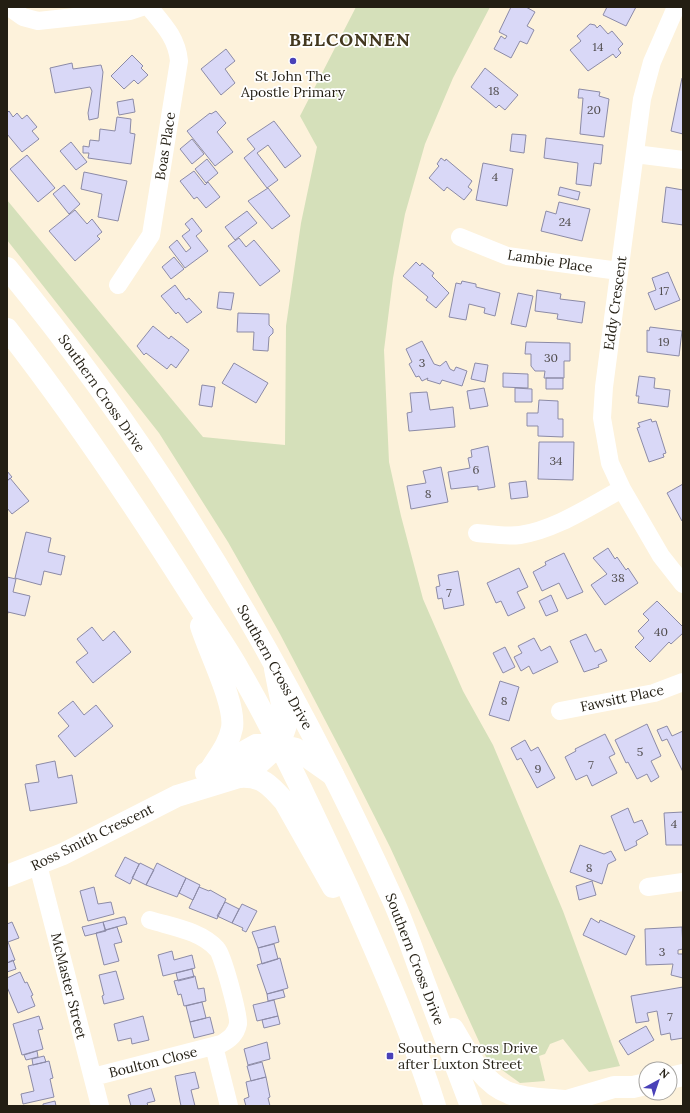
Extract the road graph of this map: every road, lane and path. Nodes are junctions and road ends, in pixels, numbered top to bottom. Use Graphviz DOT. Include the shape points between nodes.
graph roads {
  1 [pos="8,7"];
  2 [pos="142,7"];
  3 [pos="149,7"];
  4 [pos="676,7"];
  5 [pos="635,154"];
  6 [pos="683,160"];
  7 [pos="460,237"];
  8 [pos="7,268"];
  9 [pos="619,271"];
  10 [pos="118,285"];
  11 [pos="7,329"];
  12 [pos="622,489"];
  13 [pos="477,533"];
  14 [pos="683,584"];
  15 [pos="193,598"];
  16 [pos="274,661"];
  17 [pos="683,682"];
  18 [pos="560,712"];
  19 [pos="279,745"];
  20 [pos="211,769"];
  21 [pos="333,775"];
  22 [pos="239,777"];
  23 [pos="177,796"];
  24 [pos="38,865"];
  25 [pos="7,876"];
  26 [pos="683,882"];
  27 [pos="648,888"];
  28 [pos="358,911"];
  29 [pos="150,920"];
  30 [pos="409,942"];
  31 [pos="214,1046"];
  32 [pos="93,1077"];
  33 [pos="638,1087"];
  34 [pos="574,1102"];
  35 [pos="435,1103"];
  36 [pos="100,1106"];
  37 [pos="229,1106"];
  38 [pos="470,1106"];
  1 -- 2 [label="street" via="23,17 38,21 130,11"];
  3 -- 10 [label="street, Boas Place" via="172,36 178,48 179,61 150,235"];
  4 -- 5 [label="street, Eddy Crescent" via="652,62 642,99"];
  5 -- 6 [label="street"];
  5 -- 9 [label="street, Eddy Crescent"];
  7 -- 9 [label="street, Lambie Place" via="507,256"];
  8 -- 16 [label="main road, Southern Cross Drive" via="78,356 128,429 196,532"];
  9 -- 12 [label="street, Eddy Crescent" via="602,418 610,462"];
  11 -- 15 [label="main road" via="92,445"];
  12 -- 13 [label="street" via="547,528 508,536"];
  12 -- 14 [label="street, Eddy Crescent" via="661,556"];
  15 -- 19 [label="main road" via="238,669"];
  15 -- 20 [label="main road" via="207,645 232,708 232,728 226,746"];
  16 -- 19 [label="main road, Ross Smith Crescent" via="286,725"];
  16 -- 21 [label="main road, Southern Cross Drive"];
  17 -- 18 [label="street, Fawsitt Place" via="654,693"];
  19 -- 20 [label="main road, Ross Smith Crescent" via="256,746"];
  19 -- 21 [label="main road, Ross Smith Crescent" via="296,749"];
  19 -- 22 [label="main road, Ross Smith Crescent"];
  19 -- 28 [label="main road"];
  20 -- 23 [label="main road, Ross Smith Crescent"];
  21 -- 30 [label="main road, Southern Cross Drive" via="393,900"];
  22 -- 23 [label="main road, Ross Smith Crescent"];
  22 -- 28 [label="main road" via="259,778 286,802 335,891"];
  23 -- 24 [label="main road, Ross Smith Crescent"];
  24 -- 25 [label="main road, Ross Smith Crescent"];
  24 -- 32 [label="street, McMaster Street"];
  26 -- 27 [label="street"];
  28 -- 35 [label="main road" via="417,1049"];
  29 -- 31 [label="street, Boulton Close" via="187,930 205,939 218,950 238,1022 230,1040"];
  30 -- 34 [label="main road" via="468,1055 489,1080 509,1093"];
  30 -- 38 [label="main road, Southern Cross Drive"];
  31 -- 32 [label="street, Boulton Close"];
  31 -- 37 [label="street, Boulton Close"];
  32 -- 36 [label="street, McMaster Street"];
  33 -- 34 [label="main road" via="616,1098"];
}
